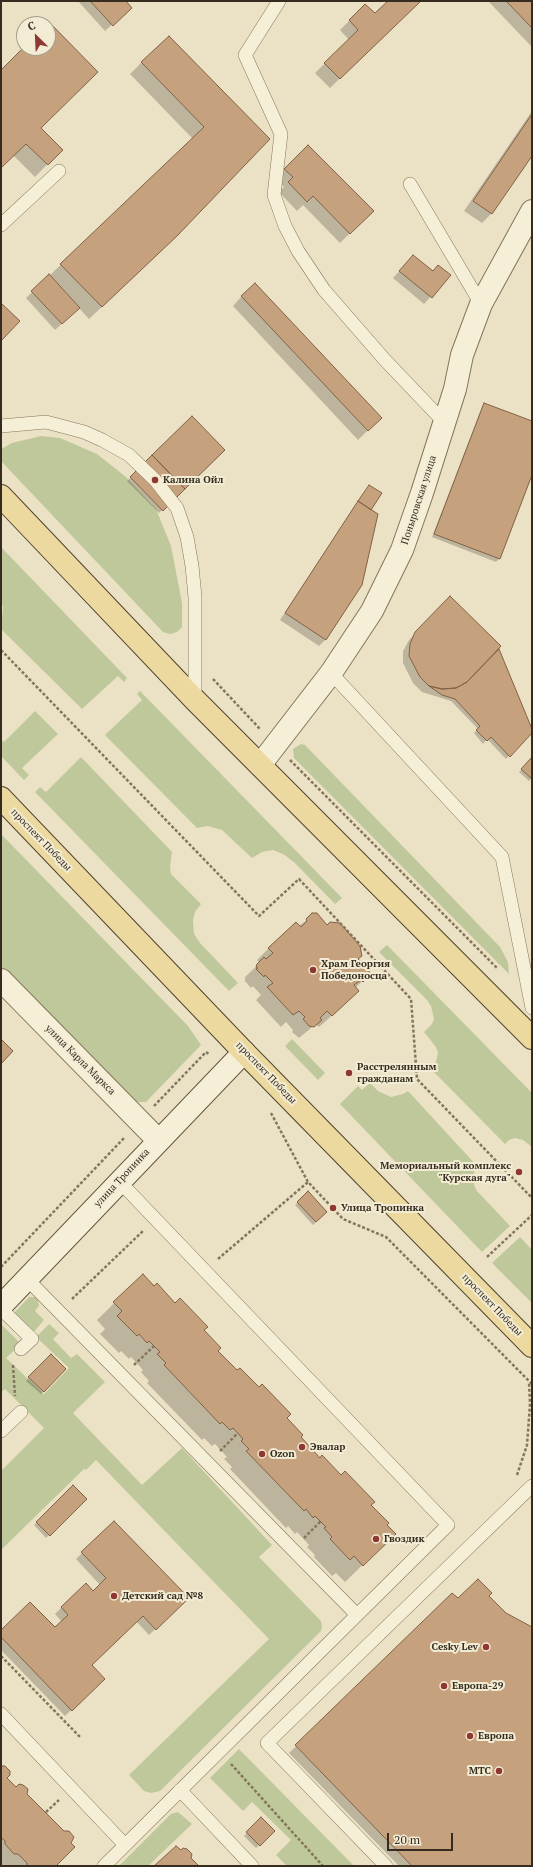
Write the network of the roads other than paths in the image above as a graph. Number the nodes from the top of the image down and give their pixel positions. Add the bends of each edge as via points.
1 (279, 1) edge
2 (59, 171) dead end
3 (410, 184) dead end
4 (532, 211) edge
5 (1, 225) edge
6 (481, 304) junction
7 (444, 422) junction
8 (1, 426) edge
9 (1, 496) edge
10 (331, 673) junction
11 (195, 700) junction
12 (260, 765) junction
13 (1, 798) edge
14 (1, 980) edge
15 (532, 1008) edge
16 (532, 1038) edge
17 (244, 1052) junction
18 (158, 1140) junction
19 (119, 1181) junction
20 (26, 1279) junction
21 (1, 1306) edge
22 (1, 1309) edge
23 (530, 1343) edge
24 (21, 1349) road end
25 (21, 1412) road end
26 (1, 1431) edge
27 (532, 1486) edge
28 (357, 1615) junction
29 (1, 1714) edge
30 (180, 1790) junction
31 (125, 1845) junction
32 (104, 1866) edge
33 (252, 1866) edge
34 (386, 1866) edge

1 - 7 lane via 245,55 281,134 274,195 285,226 298,252 324,290
2 - 5 lane
3 - 6 lane
4 - 6 street, Поныровская улица
6 - 7 street, Поныровская улица via 462,355 455,389
7 - 10 street, Поныровская улица via 402,550 372,611
8 - 11 lane via 46,422 84,432 102,440 129,455 155,480 177,508 188,537 195,597
9 - 11 main road
10 - 12 street, Поныровская улица
10 - 15 lane via 502,857
11 - 12 main road
12 - 16 main road
13 - 17 main road, проспект Победы
14 - 18 street, улица Карла Маркса
17 - 18 street, улица Тропинка
17 - 23 main road, проспект Победы
18 - 19 street, улица Тропинка
19 - 20 street, улица Тропинка
19 - 28 lane via 448,1525
20 - 21 street, улица Тропинка
20 - 28 lane
22 - 24 lane via 32,1339
25 - 26 lane
27 - 34 lane via 267,1743
28 - 30 lane
29 - 31 lane
30 - 31 lane
30 - 33 lane
31 - 32 lane

